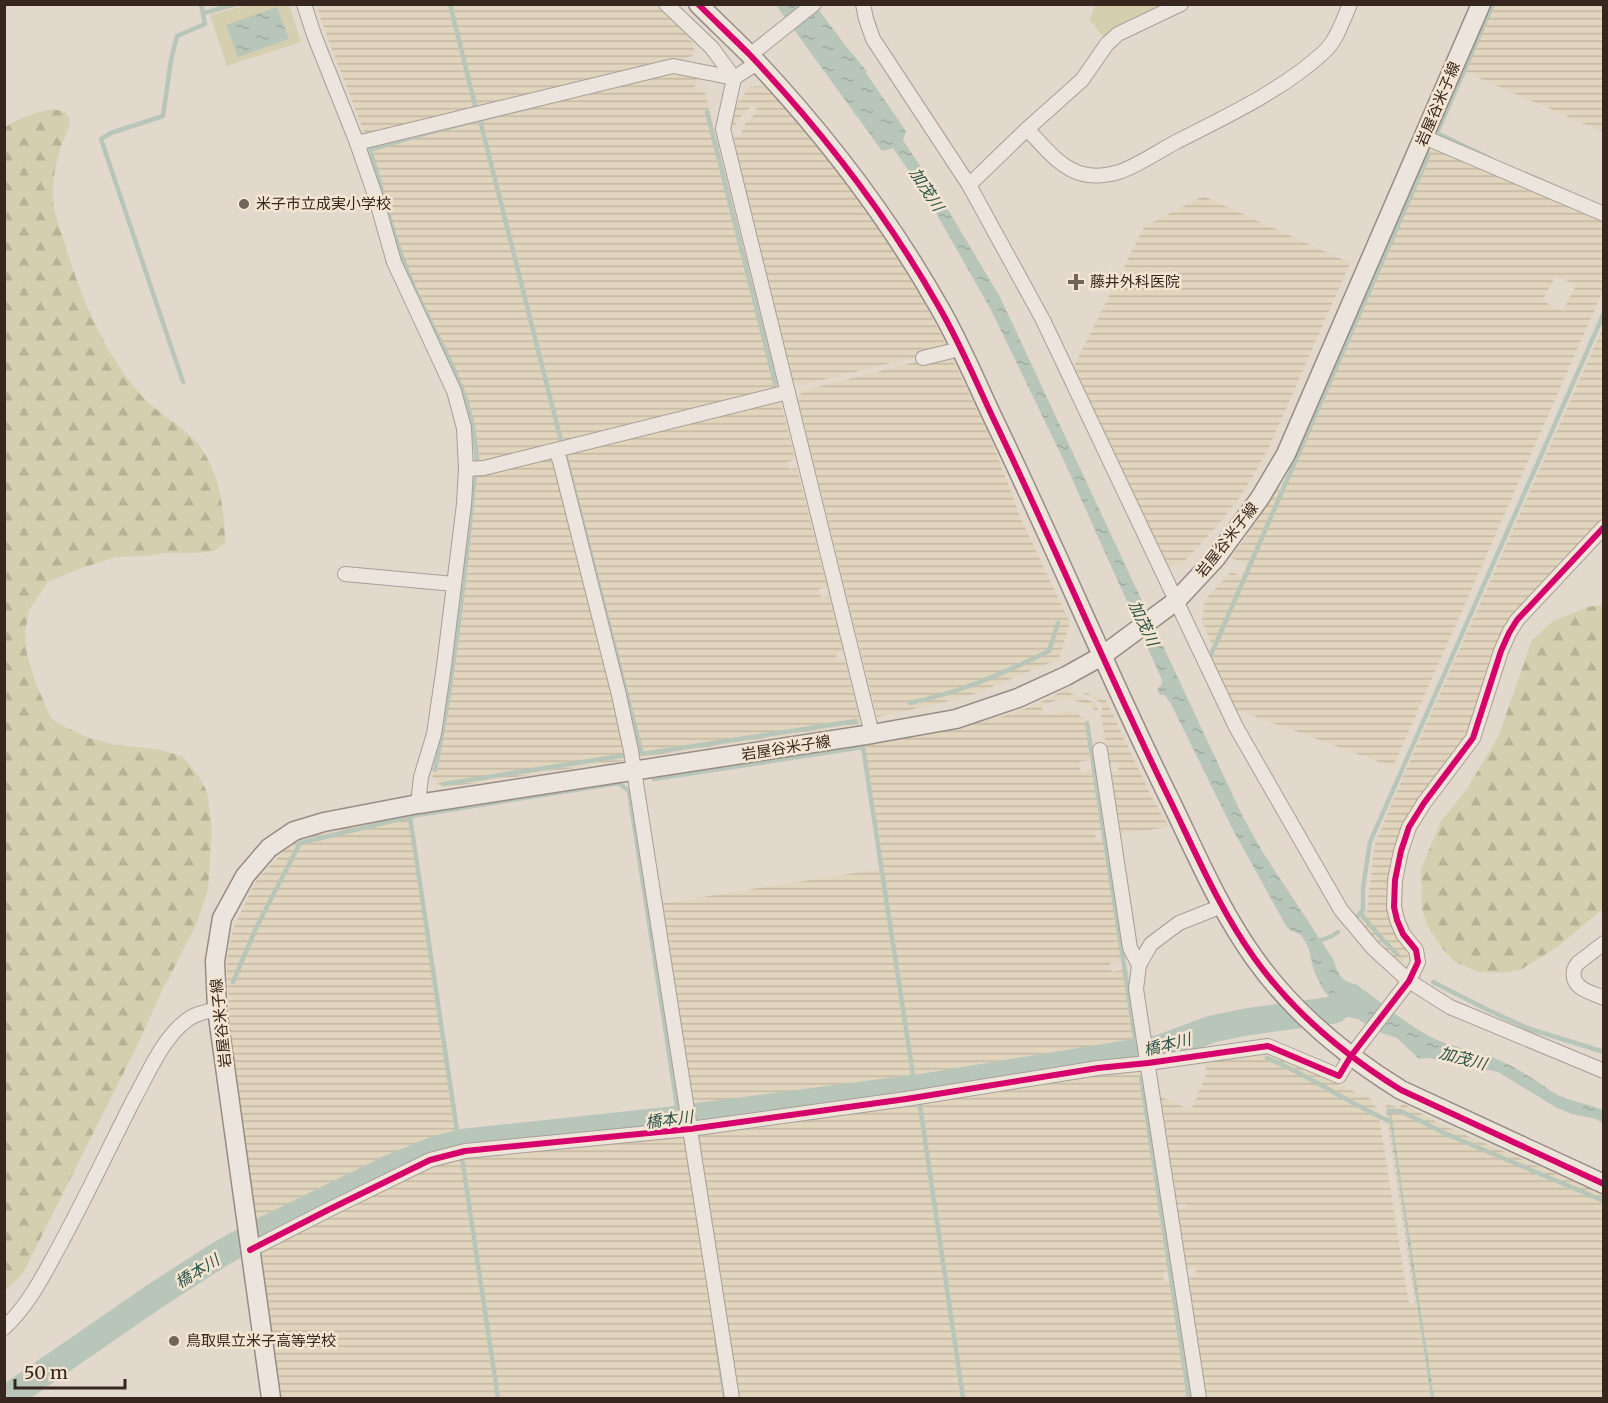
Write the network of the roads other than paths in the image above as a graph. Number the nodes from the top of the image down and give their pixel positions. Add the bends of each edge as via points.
1 (304, 4) edge
2 (666, 4) edge
3 (698, 4) edge
4 (814, 4) edge
5 (863, 4) edge
6 (1181, 4) edge
7 (1350, 4) edge
8 (1481, 4) edge
9 (756, 54) junction
10 (734, 78) junction
11 (1027, 129) junction
12 (1424, 137) junction
13 (357, 143) junction
14 (969, 185) junction
15 (1604, 214) edge
16 (960, 349) junction
17 (923, 358) dead end
18 (788, 392) junction
19 (556, 450) junction
20 (466, 469) junction
21 (1604, 526) edge
22 (345, 574) dead end
23 (454, 584) junction
24 (1172, 604) junction
25 (1102, 656) junction
26 (872, 734) junction
27 (1100, 750) dead end
28 (635, 771) junction
29 (418, 804) junction
30 (1222, 906) junction
31 (1604, 943) edge
32 (1139, 965) junction
33 (1409, 981) junction
34 (1604, 998) edge
35 (217, 1009) junction
36 (1147, 1054) junction
37 (1351, 1056) junction
38 (1604, 1071) edge
39 (689, 1121) junction
40 (1604, 1184) edge
41 (250, 1248) junction
42 (4, 1328) edge
43 (271, 1398) edge
44 (732, 1398) edge
45 (1199, 1398) edge

1 - 13 street
2 - 10 street via 712,48
3 - 9 main road
4 - 9 street
5 - 14 street via 873,39
6 - 11 street via 1118,34 1082,80
7 - 11 street via 1326,50 1296,75 1118,172 1076,172
8 - 12 main road, 岩屋谷米子線
9 - 10 street
9 - 16 main road via 869,196 912,260
10 - 13 street via 673,66
10 - 18 street via 723,129
11 - 14 street
12 - 15 street
12 - 24 main road, 岩屋谷米子線 via 1286,454 1216,558
13 - 20 street via 394,262 454,390 464,428
14 - 24 street via 1043,320
16 - 17 street
16 - 25 main road
18 - 19 street
18 - 26 street
19 - 20 street
19 - 28 street
20 - 23 street
21 - 33 street via 1517,620 1501,651 1473,738 1409,827 1397,867 1394,897 1397,920 1416,951 1418,962
22 - 23 street
23 - 29 street via 434,734 421,777
24 - 25 main road, 岩屋谷米子線
24 - 33 street via 1236,727 1341,910 1373,948
25 - 26 main road, 岩屋谷米子線 via 1018,698 956,719
25 - 30 main road
26 - 28 main road, 岩屋谷米子線
27 - 32 street via 1130,948
28 - 29 main road, 岩屋谷米子線
28 - 39 street
29 - 35 main road, 岩屋谷米子線 via 324,822 294,831 269,848 245,876 222,918 215,961
30 - 32 street via 1179,923 1151,944
30 - 37 main road via 1256,961 1286,996
31 - 34 street via 1578,963 1573,972 1580,988
32 - 36 street via 1136,989
33 - 37 street
33 - 38 street via 1450,1007
35 - 41 main road, 岩屋谷米子線
35 - 42 street via 189,1018 173,1033 136,1096 40,1283
36 - 37 street via 1268,1046 1339,1076
36 - 39 street via 1098,1068 906,1100
36 - 45 street
37 - 40 main road via 1401,1090
39 - 41 street via 465,1151 430,1160
39 - 44 street
41 - 43 main road, 岩屋谷米子線

